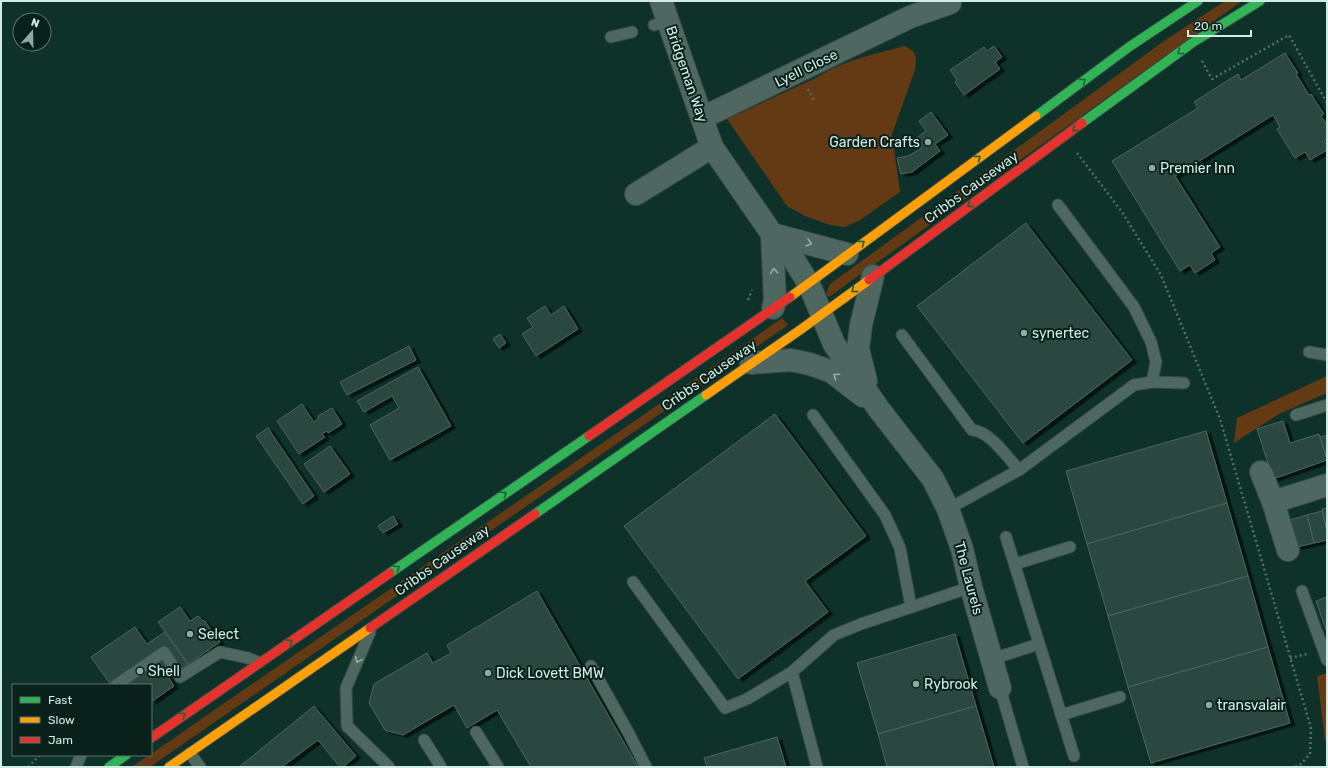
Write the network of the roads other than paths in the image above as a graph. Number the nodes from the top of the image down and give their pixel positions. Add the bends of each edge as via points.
1 (1198, 1) edge
2 (1260, 1) edge
3 (953, 2) edge
4 (907, 9) edge
5 (661, 16) edge
6 (632, 32) dead end
7 (611, 37) dead end
8 (702, 118) junction
9 (712, 147) junction
10 (636, 194) dead end
11 (1058, 205) dead end
12 (772, 234) junction
13 (847, 254) junction
14 (873, 276) junction
15 (809, 284) junction
16 (773, 308) junction
17 (822, 314) junction
18 (902, 335) dead end
19 (1310, 352) dead end
20 (1327, 355) edge
21 (751, 362) junction
22 (1152, 382) junction
23 (1184, 383) dead end
24 (1327, 405) edge
25 (878, 408) junction
26 (813, 415) dead end
27 (1296, 415) dead end
28 (1019, 470) junction
29 (1261, 472) dead end
30 (1327, 485) edge
31 (1273, 502) junction
32 (948, 509) junction
33 (1006, 537) dead end
34 (1070, 547) dead end
35 (1288, 550) dead end
36 (1015, 564) junction
37 (633, 582) dead end
38 (971, 587) junction
39 (1302, 591) dead end
40 (911, 607) junction
41 (374, 624) junction
42 (1039, 644) junction
43 (1324, 644) edge
44 (992, 658) junction
45 (1327, 660) edge
46 (258, 662) junction
47 (591, 666) dead end
48 (792, 672) junction
49 (117, 684) edge
50 (1000, 688) joint
51 (1120, 697) dead end
52 (1061, 715) junction
53 (476, 732) dead end
54 (152, 737) edge
55 (424, 740) dead end
56 (190, 753) junction
57 (81, 756) edge
58 (125, 756) edge
59 (1074, 756) dead end
60 (76, 767) edge
61 (109, 767) edge
62 (169, 767) edge
63 (200, 767) edge
64 (389, 767) edge
65 (441, 767) edge
66 (498, 767) edge
67 (646, 767) edge
68 (817, 767) edge
69 (1023, 767) edge

13 -> 1 main road, Cribbs Causeway via 1129,47
2 -> 14 main road, Cribbs Causeway via 1192,43
3 - 4 street, Lyell Close
4 - 8 street, Lyell Close
5 - 8 street, Bridgeman Way
6 - 7 lane
8 - 9 street, Bridgeman Way
9 - 10 street
9 - 12 street, Bridgeman Way
11 - 22 lane via 1134,307 1151,342 1156,362
12 -> 13 street
12 - 15 street, Bridgeman Way via 794,260
16 -> 12 street via 775,301
13 - 15 main road, Cribbs Causeway
14 -> 17 main road, Cribbs Causeway
14 - 25 street, The Laurels via 861,324 858,349 865,378
15 - 16 main road, Cribbs Causeway
15 - 17 street, The Laurels
46 -> 16 main road, Cribbs Causeway via 306,632
17 - 21 main road, Cribbs Causeway
17 - 25 street, The Laurels via 834,344
18 - 28 lane via 972,430 983,432
19 - 20 lane
25 -> 21 street, The Laurels via 832,372 810,364 791,360
21 - 41 main road, Cribbs Causeway
22 - 23 lane
22 - 28 lane via 1134,385
24 - 27 lane
25 - 32 street, The Laurels via 934,479
26 - 40 lane via 885,515 900,548
28 - 32 lane
29 - 31 street
30 - 31 street
31 - 35 street
32 - 38 street, The Laurels via 962,549
33 - 36 lane
34 - 36 lane
36 - 42 lane
37 - 48 lane via 725,708 747,699
38 - 40 lane
38 - 44 street, The Laurels
39 - 43 lane
40 - 48 lane via 834,635
41 - 56 main road, Cribbs Causeway
41 -> 64 lane via 346,688 347,726
42 - 44 lane
42 - 52 lane
43 - 45 lane
44 - 50 street, The Laurels
46 - 49 lane via 220,652 180,677 164,652
54 -> 46 main road, Cribbs Causeway
47 - 67 lane
48 - 68 lane
50 - 69 lane, The Laurels
51 - 52 lane
52 - 59 lane
53 - 66 lane
55 - 65 lane
56 - 62 main road, Cribbs Causeway
56 - 63 lane
57 - 60 lane
58 - 61 main road

